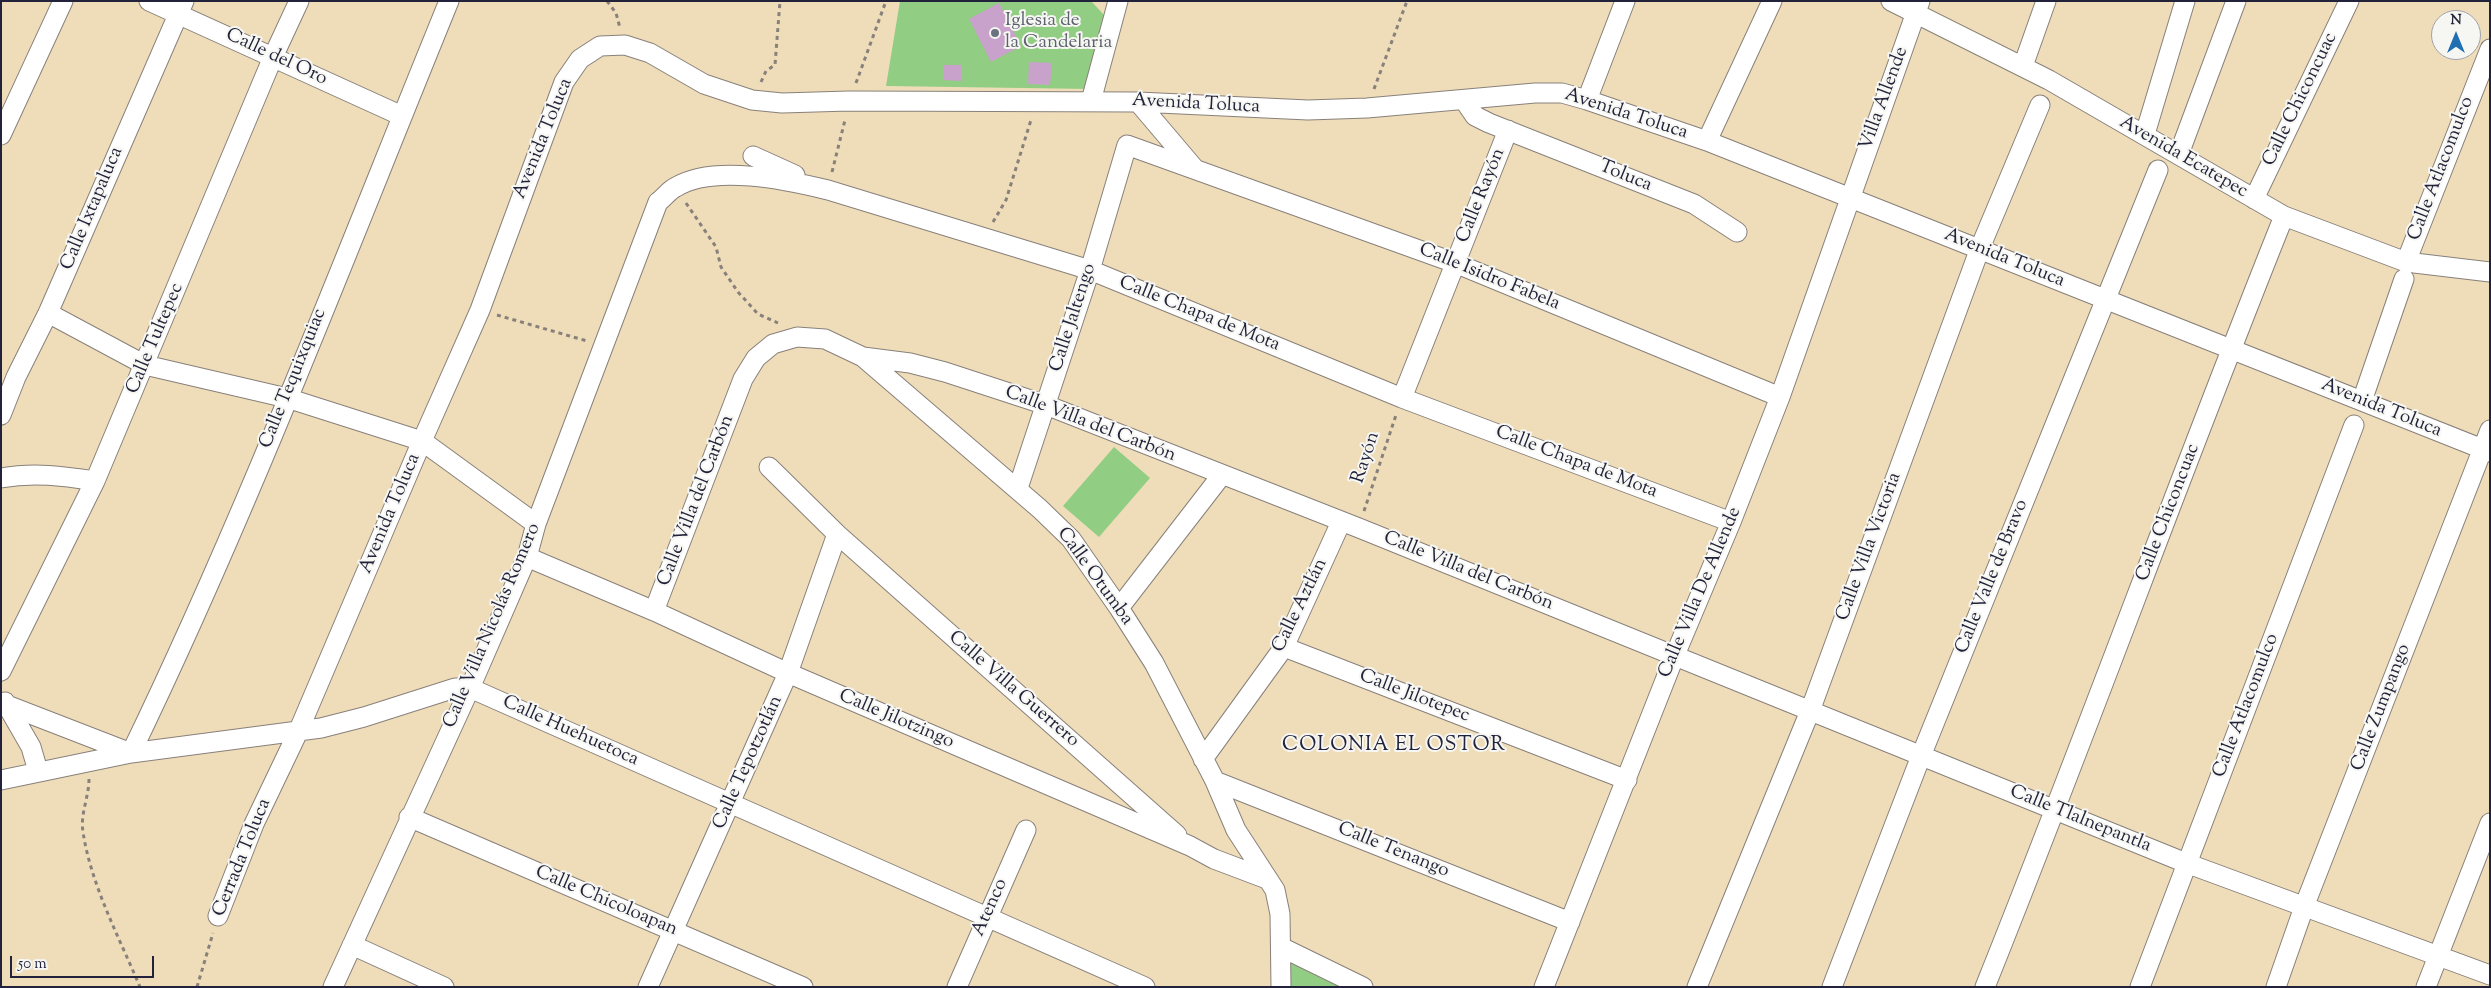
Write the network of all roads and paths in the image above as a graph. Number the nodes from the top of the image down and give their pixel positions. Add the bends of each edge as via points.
1 (63, 1) edge
2 (149, 1) edge
3 (299, 1) edge
4 (449, 1) edge
5 (607, 1) edge
6 (780, 1) edge
7 (1118, 1) edge
8 (1407, 1) edge
9 (1625, 1) edge
10 (1772, 1) edge
11 (1891, 1) edge
12 (2046, 1) edge
13 (2185, 1) edge
14 (2236, 1) edge
15 (2349, 1) edge
16 (181, 7) edge
17 (1919, 7) edge
18 (625, 45) junction
19 (2490, 49) edge
20 (273, 57) junction
21 (2023, 66) junction
22 (752, 100) junction
23 (1037, 100) junction
24 (1464, 100) junction
25 (1587, 100) junction
26 (1091, 102) junction
27 (1138, 102) junction
28 (2040, 105) dead end
29 (1366, 108) junction
30 (402, 116) junction
31 (1508, 130) junction
32 (2145, 134) junction
33 (1, 135) edge
34 (1707, 142) junction
35 (1127, 145) joint
36 (2179, 154) junction
37 (753, 156) dead end
38 (1195, 169) junction
39 (2158, 170) dead end
40 (675, 187) junction
41 (828, 190) junction
42 (1850, 197) junction
43 (2254, 199) junction
44 (658, 202) joint
45 (2284, 216) junction
46 (1737, 232) dead end
47 (984, 238) junction
48 (1980, 248) junction
49 (1455, 263) junction
50 (1090, 270) junction
51 (2405, 270) junction
52 (2490, 272) edge
53 (2104, 300) junction
54 (480, 310) junction
55 (48, 313) junction
56 (797, 336) junction
57 (604, 346) junction
58 (2230, 349) junction
59 (862, 357) junction
60 (145, 365) junction
61 (8, 378) edge
62 (1780, 396) junction
63 (288, 398) junction
64 (1402, 398) junction
65 (2362, 401) junction
66 (1046, 406) junction
67 (1, 415) edge
68 (2354, 425) dead end
69 (2490, 430) edge
70 (422, 441) junction
71 (2487, 450) edge
72 (770, 467) dead end
73 (1221, 476) junction
74 (1, 478) edge
75 (95, 481) junction
76 (1018, 488) junction
77 (1341, 522) junction
78 (1732, 522) junction
79 (536, 524) junction
80 (1359, 528) junction
81 (837, 534) junction
82 (526, 557) junction
83 (1119, 608) junction
84 (654, 611) junction
85 (1284, 647) junction
86 (1675, 655) junction
87 (1, 671) edge
88 (788, 673) junction
89 (470, 688) junction
90 (4, 701) edge
91 (1810, 711) junction
92 (298, 732) junction
93 (131, 753) junction
94 (1922, 756) junction
95 (1203, 759) junction
96 (88, 762) junction
97 (38, 771) junction
98 (1, 780) edge
99 (1627, 780) junction
100 (1215, 781) junction
101 (731, 804) junction
102 (2056, 810) junction
103 (409, 817) junction
104 (2490, 822) edge
105 (1026, 830) dead end
106 (1236, 830) junction
107 (1190, 846) junction
108 (1214, 859) junction
109 (2186, 863) junction
110 (1268, 879) junction
111 (2304, 907) junction
112 (218, 916) joint
113 (988, 916) junction
114 (1570, 922) junction
115 (674, 931) junction
116 (352, 945) junction
117 (1281, 947) junction
118 (2438, 956) junction
119 (2490, 975) edge
120 (140, 987) edge
121 (197, 987) edge
122 (333, 987) edge
123 (444, 987) edge
124 (648, 987) edge
125 (803, 987) edge
126 (957, 987) edge
127 (1145, 987) edge
128 (1281, 987) edge
129 (1363, 987) edge
130 (1544, 987) edge
131 (1697, 987) edge
132 (1832, 987) edge
133 (1985, 987) edge
134 (2140, 987) edge
135 (2276, 987) edge
136 (2426, 987) edge

1 - 33 street
2 - 16 street, Calle del Oro
3 - 20 street, Calle Tultepec
4 - 30 street, Calle Tequixquiac
5 - 18 path via 616,14
6 - 22 path via 775,65 766,71
7 - 26 street
8 - 29 path
9 - 25 street
10 - 34 street
11 - 17 street, Avenida Ecatepec
12 - 21 street
13 - 32 street
14 - 36 street
15 - 43 street, Calle Chiconcuac
16 - 20 street, Calle del Oro
16 - 55 street, Calle Ixtapaluca
17 - 21 street, Avenida Ecatepec
17 - 42 street, Villa Allende
18 - 22 street, Avenida Toluca via 650,54 704,84
18 - 54 street, Avenida Toluca via 600,46 580,59 564,82
19 - 51 street, Calle Atlacomulco
20 - 30 street, Calle del Oro
20 - 60 street, Calle Tultepec
21 - 32 street, Avenida Ecatepec
22 - 23 street, Avenida Toluca via 782,103
23 - 26 street, Avenida Toluca
23 - 47 path via 1006,200
24 - 25 street, Avenida Toluca via 1562,93
24 - 29 street, Avenida Toluca
24 - 31 street, Calle Rayón via 1475,116
25 - 34 street, Avenida Toluca
26 - 27 street, Avenida Toluca
27 - 29 street, Avenida Toluca via 1308,110
27 - 38 street, Calle Isidro Fabela
28 - 48 street, Calle Villa Victoria
30 - 63 street, Calle Tequixquiac
31 - 46 street, Toluca via 1694,204
31 - 49 street, Calle Rayón
32 - 36 street, Avenida Ecatepec
34 - 42 street, Avenida Toluca
35 - 38 street, Calle Isidro Fabela
35 - 50 street, Calle Jaltengo
36 - 43 street, Avenida Ecatepec
37 - 41 street
38 - 49 street, Calle Isidro Fabela
39 - 53 street, Calle Valle de Bravo
40 - 41 street, Calle Chapa de Mota via 696,179 749,176 786,180
40 - 44 street, Calle Chapa de Mota
40 - 56 path via 716,247 721,267 738,292 758,314
41 - 47 street, Calle Chapa de Mota
42 - 48 street, Avenida Toluca
42 - 62 street, Calle Villa De Allende
43 - 45 street, Avenida Ecatepec
44 - 57 street, Calle Villa Nicolás Romero
45 - 51 street, Avenida Ecatepec
45 - 58 street, Calle Chiconcuac
47 - 50 street, Calle Chapa de Mota
48 - 53 street, Avenida Toluca
48 - 91 street, Calle Villa Victoria
49 - 62 street, Calle Isidro Fabela
49 - 64 street, Calle Rayón
50 - 64 street, Calle Chapa de Mota
50 - 66 street, Calle Jaltengo
51 - 52 street, Avenida Ecatepec
51 - 65 street, Calle Atlacomulco
53 - 58 street, Avenida Toluca
53 - 94 street, Calle Valle de Bravo
54 - 57 path
54 - 70 street, Avenida Toluca
55 - 60 street
55 - 61 street, Calle Ixtapaluca
56 - 59 street, Calle Villa del Carbón via 826,339
56 - 84 street, Calle Villa del Carbón via 773,344 756,358 743,379
57 - 79 street, Calle Villa Nicolás Romero
58 - 65 street, Avenida Toluca
58 - 102 street, Calle Chiconcuac
59 - 66 street, Calle Villa del Carbón via 910,363 945,372
59 - 76 street, Calle Otumba
60 - 63 street
60 - 75 street, Calle Tultepec
61 - 67 street, Calle Ixtapaluca
62 - 78 street, Calle Villa De Allende
63 - 70 street
63 - 93 street, Calle Tequixquiac
64 - 78 street, Calle Chapa de Mota
64 - 80 path, Rayón
65 - 71 street, Avenida Toluca
66 - 73 street, Calle Villa del Carbón
66 - 76 street, Calle Jaltengo
68 - 109 street, Calle Atlacomulco
69 - 71 street, Calle Zumpango
70 - 79 street
70 - 92 street, Avenida Toluca
71 - 111 street, Calle Zumpango
72 - 81 street, Calle Villa Guerrero
73 - 77 street, Calle Villa del Carbón
73 - 83 street
74 - 75 street via 28,474
75 - 87 street, Calle Tultepec
76 - 83 street, Calle Otumba via 1071,538
77 - 80 street, Calle Villa del Carbón
77 - 85 street, Calle Aztlán
78 - 86 street, Calle Villa De Allende
79 - 82 street, Calle Villa Nicolás Romero
80 - 86 street, Calle Villa del Carbón
81 - 88 street, Calle Tepotzotlán
81 - 107 street, Calle Villa Guerrero
82 - 84 street, Calle Jilotzingo
82 - 89 street, Calle Villa Nicolás Romero
83 - 95 street, Calle Otumba via 1154,663
84 - 88 street, Calle Jilotzingo
85 - 95 street, Calle Aztlán
85 - 99 street, Calle Jilotepec
86 - 91 street, Calle Tlalnepantla
86 - 99 street, Calle Villa De Allende
88 - 101 street, Calle Tepotzotlán
88 - 107 street, Calle Jilotzingo
89 - 92 street via 455,688 364,717
89 - 101 street, Calle Huehuetoca
89 - 103 street, Calle Villa Nicolás Romero
90 - 93 street
90 - 97 street via 31,747
91 - 94 street, Calle Tlalnepantla
91 - 131 street, Calle Villa Victoria
92 - 93 street
92 - 112 street, Cerrada Toluca via 254,824
93 - 96 street
94 - 102 street, Calle Tlalnepantla
94 - 132 street, Calle Valle de Bravo
95 - 100 street, Calle Otumba
96 - 97 street
96 - 120 path via 89,791 83,808 82,830 93,874
97 - 98 street
99 - 114 street, Calle Villa De Allende
100 - 106 street, Calle Otumba
100 - 114 street, Calle Tenango
101 - 113 street, Calle Huehuetoca
101 - 115 street, Calle Tepotzotlán
102 - 109 street, Calle Tlalnepantla
102 - 133 street, Calle Chiconcuac
103 - 115 street, Calle Chicoloapan
103 - 116 street, Calle Villa Nicolás Romero
104 - 118 street
105 - 113 street, Atenco
106 - 108 street via 1235,847 1228,856
106 - 110 street, Calle Otumba
107 - 108 street, Calle Jilotzingo
108 - 110 street, Calle Jilotzingo
109 - 111 street, Calle Tlalnepantla
109 - 134 street, Calle Atlacomulco
110 - 117 street, Calle Otumba via 1275,890
111 - 118 street, Calle Tlalnepantla
111 - 135 street, Calle Zumpango
112 - 121 path, Cerrada Toluca
113 - 126 street, Atenco
113 - 127 street, Calle Huehuetoca
114 - 130 street, Calle Villa De Allende
115 - 124 street, Calle Tepotzotlán
115 - 125 street, Calle Chicoloapan
116 - 122 street, Calle Villa Nicolás Romero
116 - 123 street
117 - 128 street, Calle Otumba
117 - 129 street
118 - 119 street, Calle Tlalnepantla
118 - 136 street

